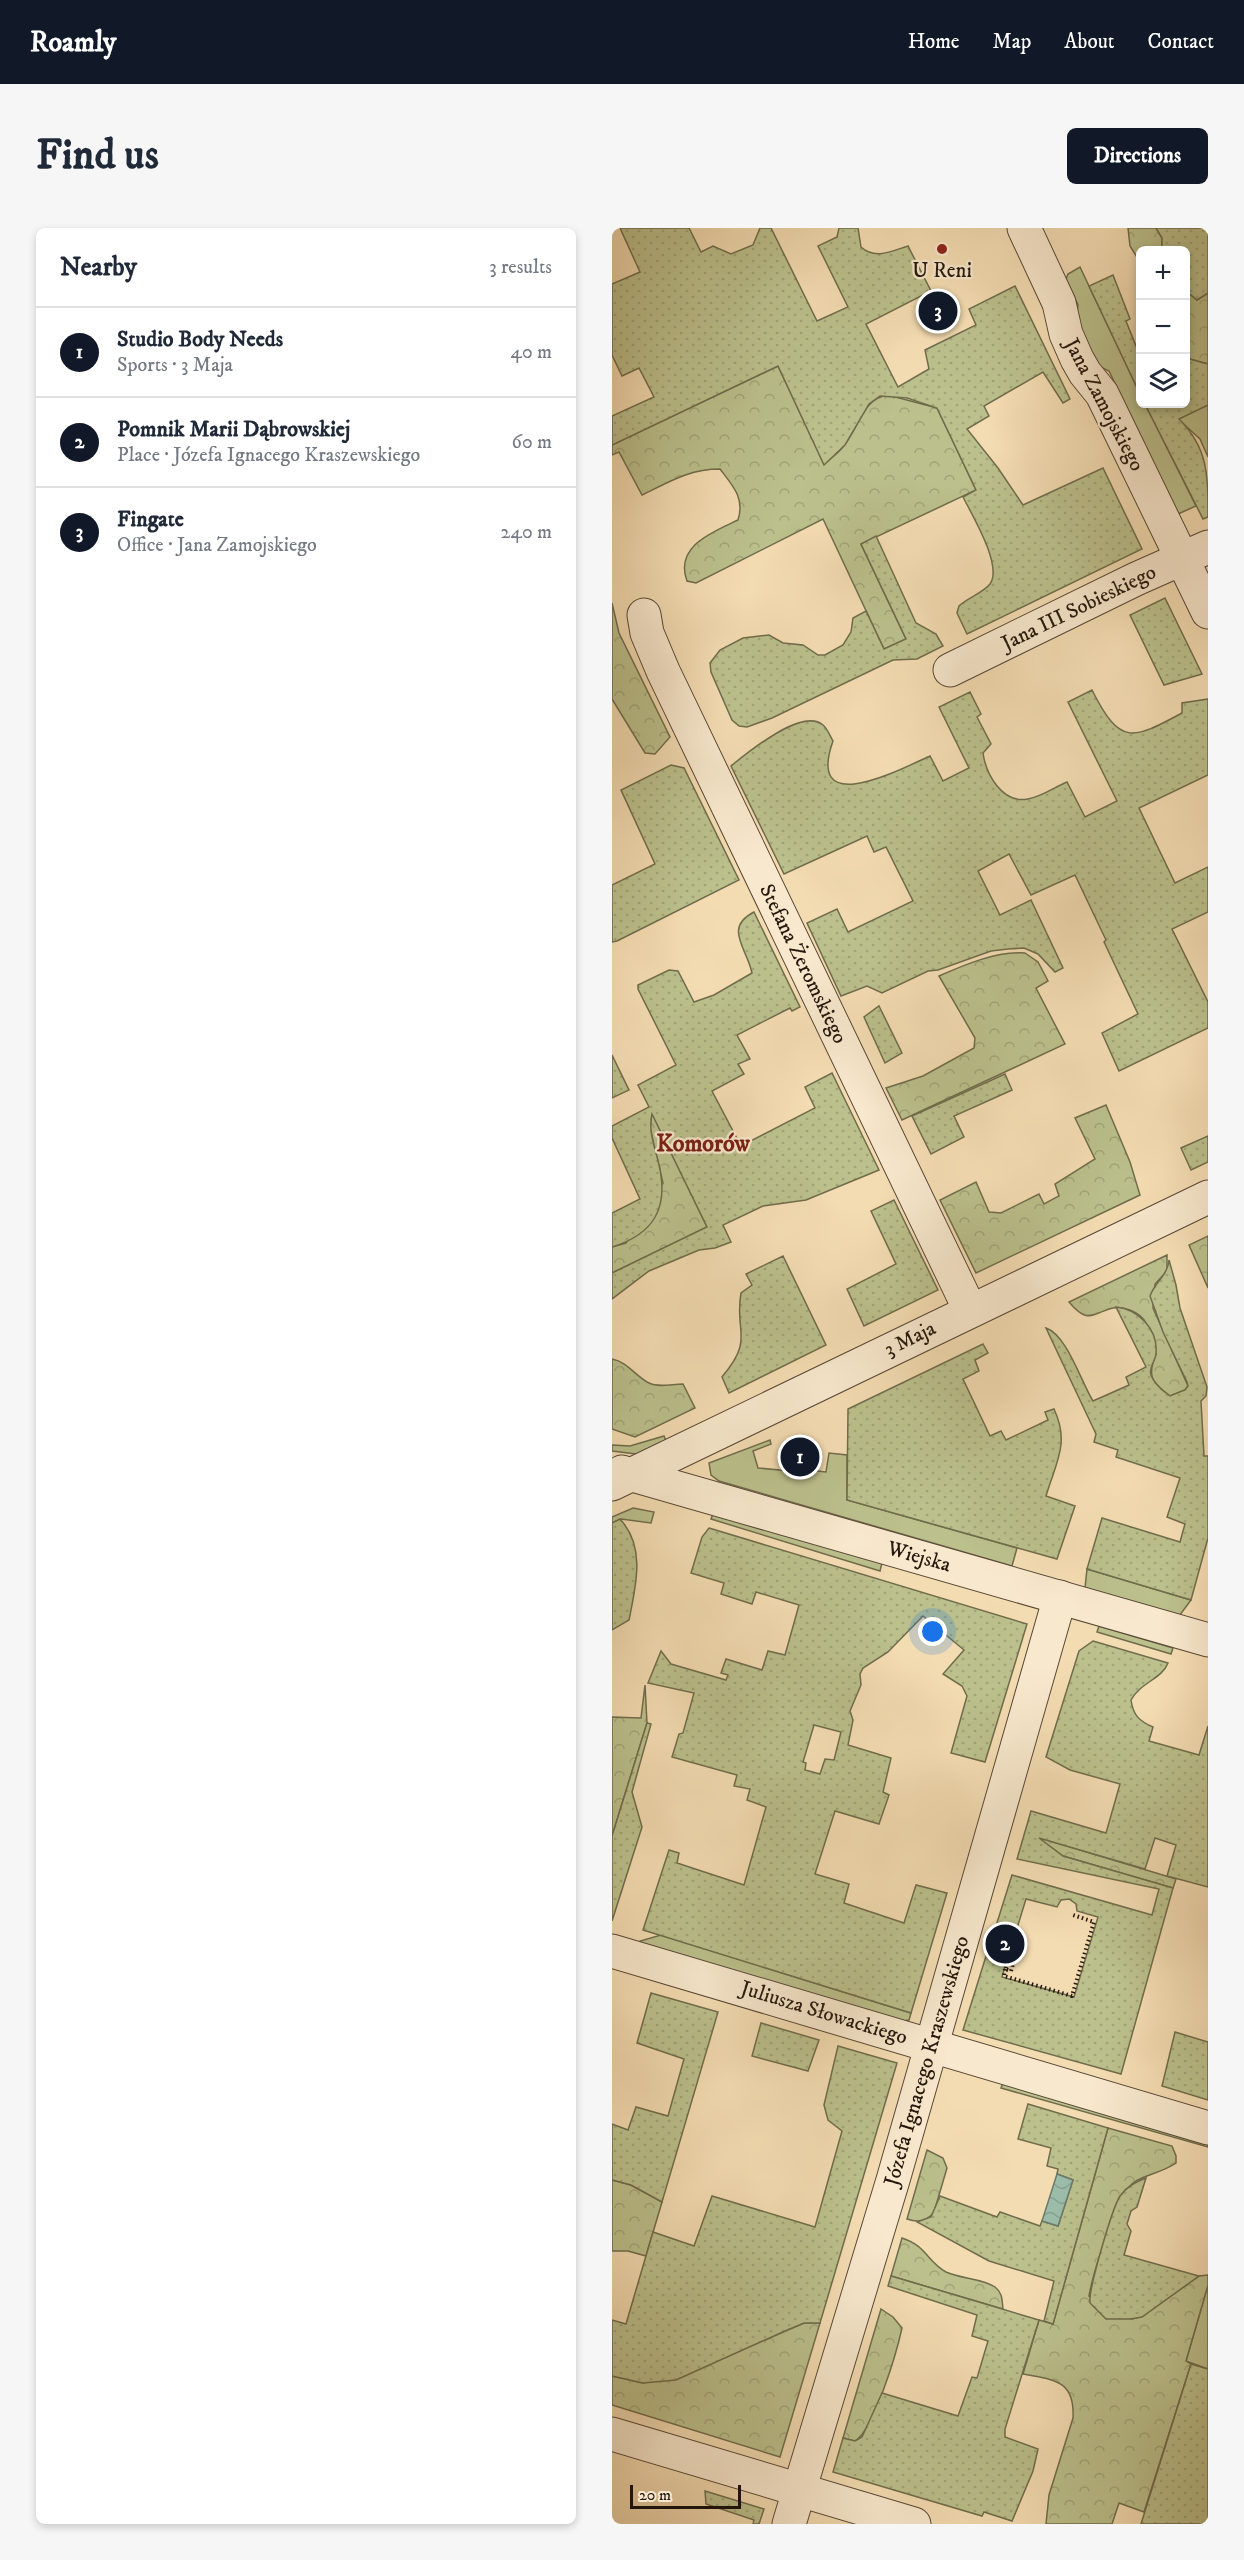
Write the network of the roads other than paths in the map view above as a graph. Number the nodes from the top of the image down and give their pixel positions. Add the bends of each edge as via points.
1 (1024, 228) edge
2 (1195, 553) edge
3 (1208, 612) edge
4 (644, 615) dead end
5 (950, 670) dead end
6 (1208, 1197) edge
7 (970, 1310) junction
8 (618, 1476) edge
9 (1060, 1597) junction
10 (1208, 1640) edge
11 (612, 1951) edge
12 (931, 2045) junction
13 (1208, 2128) edge
14 (612, 2434) edge
15 (799, 2491) junction
16 (789, 2524) edge
17 (914, 2524) edge

1 - 2 street, Jana Zamojskiego via 1059,303 1065,334 1084,373 1102,394
2 - 3 street, Jana Zamojskiego
2 - 5 street, Jana III Sobieskiego
4 - 7 street, Stefana Żeromskiego via 663,671
6 - 7 street, 3 Maja
7 - 8 street, 3 Maja
8 - 9 street, Wiejska
9 - 10 street, Wiejska
9 - 12 street, Józefa Ignacego Kraszewskiego
11 - 12 street, Juliusza Słowackiego
12 - 13 street, Juliusza Słowackiego
12 - 15 street, Józefa Ignacego Kraszewskiego
14 - 15 street
15 - 16 street, Józefa Ignacego Kraszewskiego
15 - 17 street

